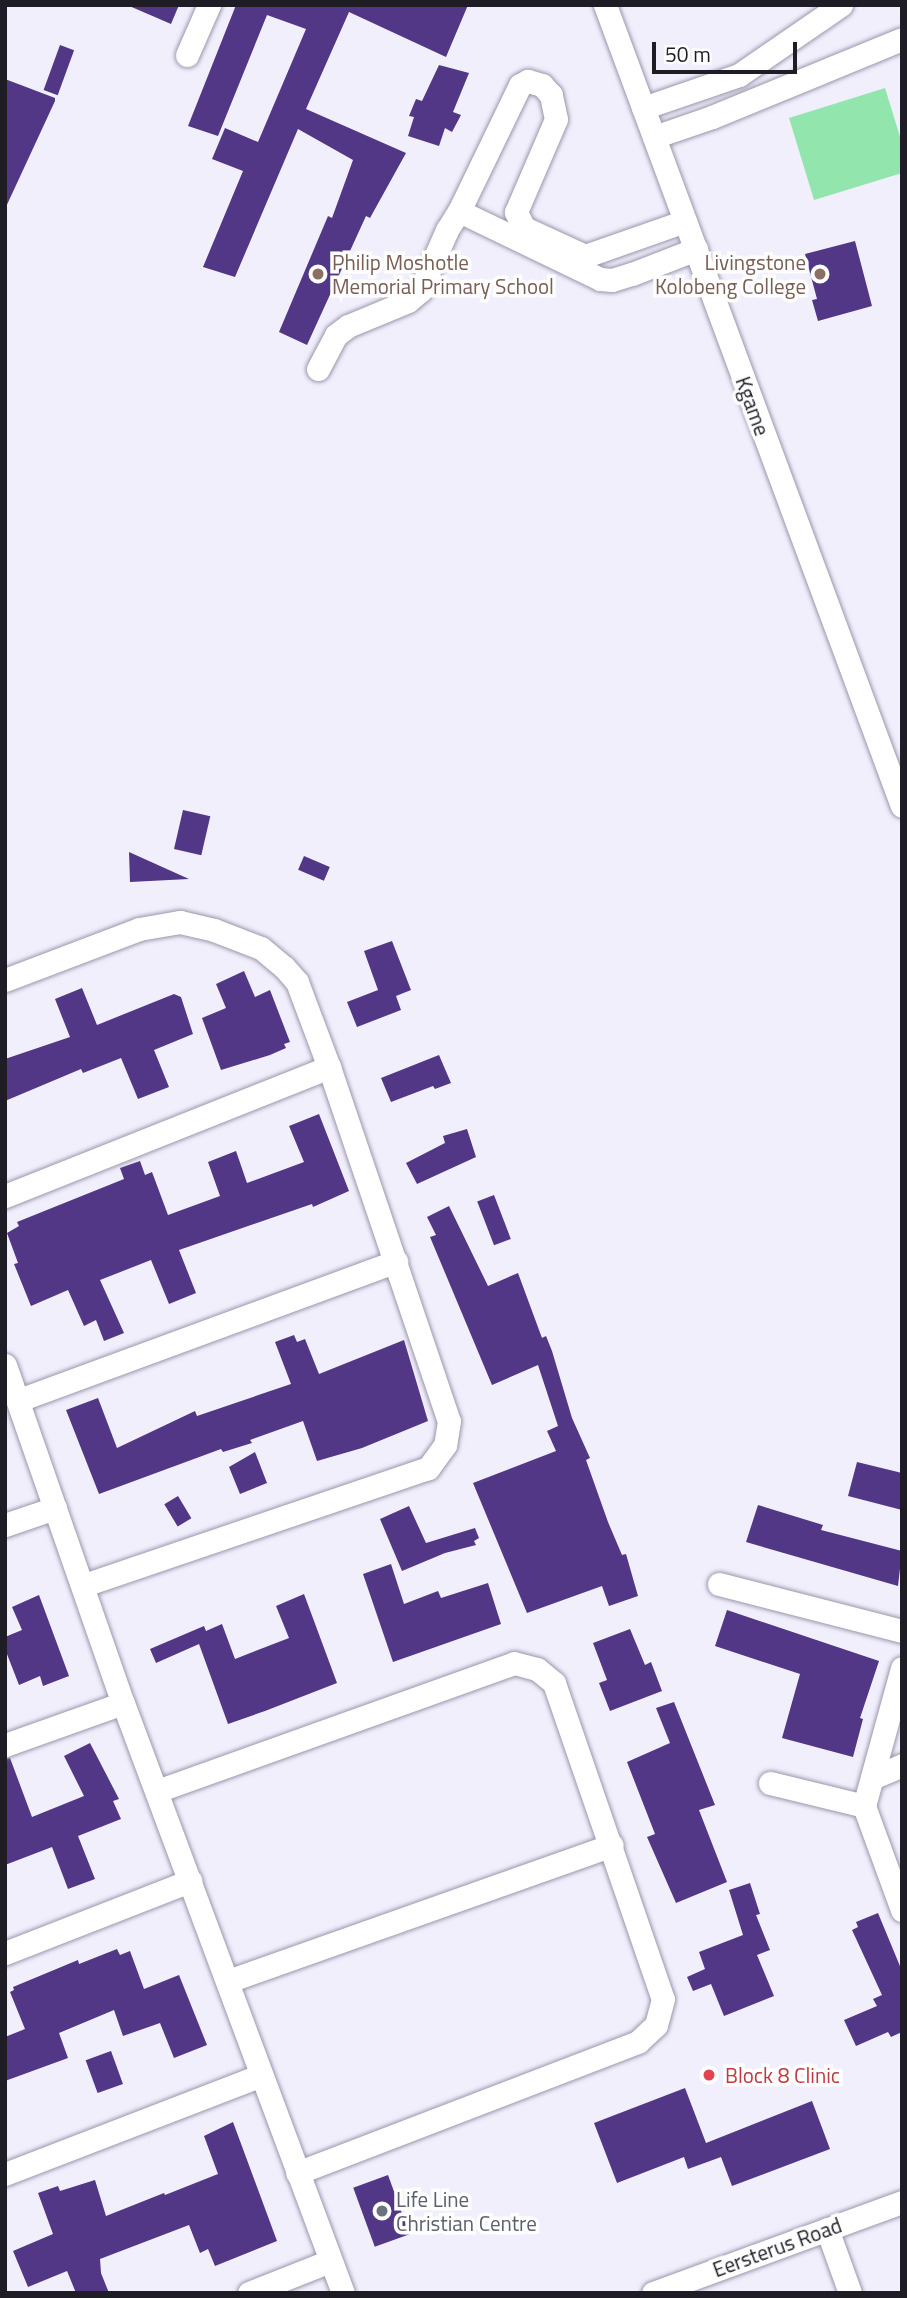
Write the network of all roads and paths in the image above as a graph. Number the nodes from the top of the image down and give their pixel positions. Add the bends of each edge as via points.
1 (209, 5) edge
2 (605, 5) edge
3 (841, 5) edge
4 (902, 38) edge
5 (187, 55) dead end
6 (643, 108) junction
7 (654, 137) junction
8 (459, 211) junction
9 (685, 221) junction
10 (696, 249) junction
11 (318, 369) dead end
12 (902, 806) edge
13 (5, 980) edge
14 (329, 1067) junction
15 (5, 1196) edge
16 (396, 1261) junction
17 (5, 1365) edge
18 (19, 1400) junction
19 (55, 1508) junction
20 (5, 1525) edge
21 (719, 1584) dead end
22 (84, 1585) junction
23 (902, 1631) edge
24 (901, 1673) edge
25 (123, 1703) junction
26 (5, 1745) edge
27 (902, 1765) edge
28 (872, 1778) junction
29 (770, 1783) dead end
30 (156, 1791) junction
31 (864, 1806) junction
32 (612, 1845) junction
33 (190, 1881) junction
34 (902, 1910) edge
35 (5, 1953) edge
36 (228, 1981) junction
37 (261, 2075) junction
38 (297, 2173) junction
39 (5, 2174) edge
40 (902, 2202) edge
41 (827, 2230) junction
42 (330, 2261) junction
43 (249, 2293) edge
44 (343, 2293) edge
45 (653, 2293) edge
46 (850, 2293) edge

1 - 5 street
2 - 6 street, Kgame
3 - 6 street via 739,75
4 - 7 street
6 - 7 street, Kgame
7 - 9 street, Kgame
8 - 9 street via 520,85 528,81 542,85 551,95 556,119 516,212 524,228 585,256
8 - 10 street via 600,279 612,280
8 - 11 street via 420,291 336,335
9 - 10 street, Kgame
10 - 12 street, Kgame
13 - 14 street via 139,929 180,922 214,929 261,948 291,974
14 - 15 street
14 - 16 street
16 - 18 street
16 - 22 street via 449,1421 445,1445 428,1468
17 - 18 street
18 - 19 street
19 - 20 street
19 - 22 street
21 - 23 street
22 - 25 street
24 - 28 street
25 - 26 street
25 - 30 street
27 - 28 street
28 - 31 street
29 - 31 street
30 - 32 street via 514,1663 537,1669 554,1683
30 - 33 street
31 - 34 street
32 - 36 street
32 - 38 street via 663,1999 656,2025 638,2042
33 - 35 street
33 - 36 street
36 - 37 street
37 - 38 street
37 - 39 street
38 - 42 street
40 - 41 street, Eersterus Road
41 - 45 street, Eersterus Road
41 - 46 street
42 - 43 street
42 - 44 street

